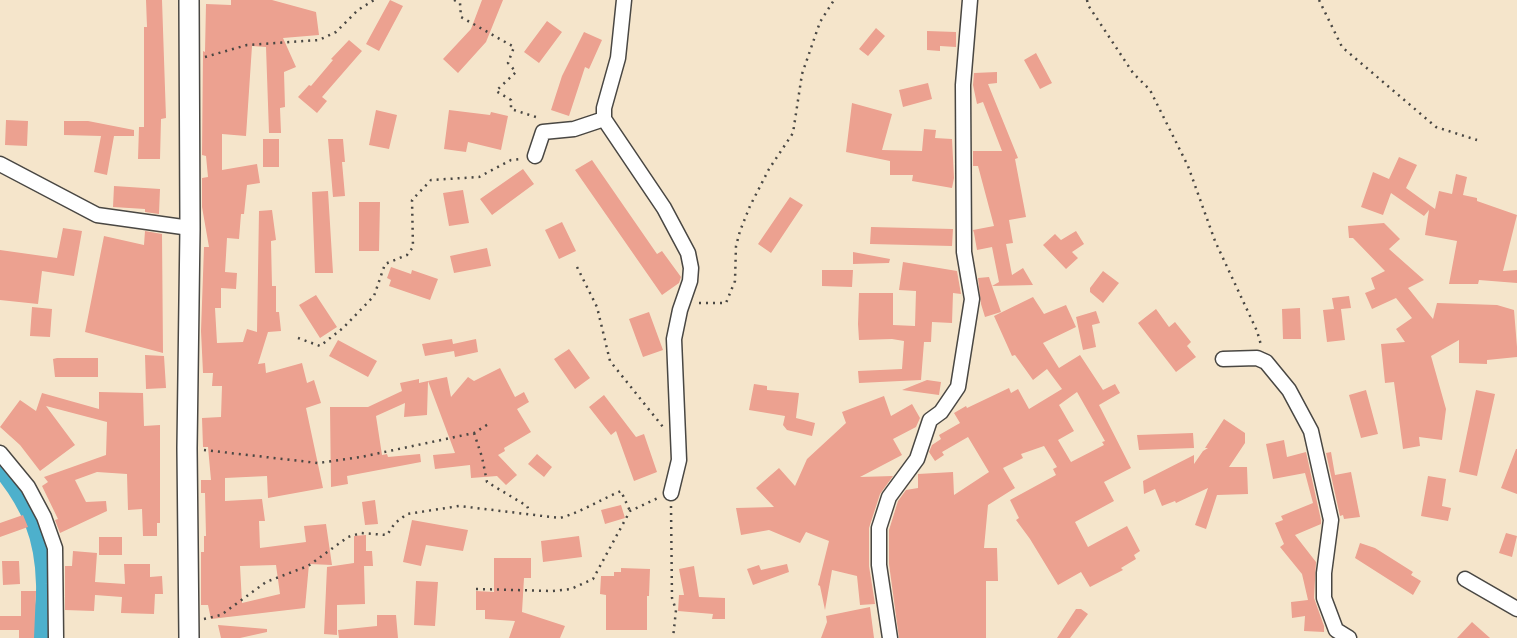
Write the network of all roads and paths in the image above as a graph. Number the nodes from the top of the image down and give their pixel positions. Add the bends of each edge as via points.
1 (189, 0) edge
2 (374, 0) edge
3 (454, 0) edge
4 (624, 0) edge
5 (834, 0) edge
6 (970, 0) edge
7 (1087, 0) edge
8 (1319, 0) edge
9 (188, 61) junction
10 (604, 119) junction
11 (545, 120) dead end
12 (1477, 141) dead end
13 (535, 156) joint
14 (0, 164) edge
15 (190, 228) junction
16 (577, 267) dead end
17 (683, 303) junction
18 (298, 338) dead end
19 (1223, 359) dead end
20 (1266, 362) junction
21 (490, 423) dead end
22 (474, 433) junction
23 (678, 445) junction
24 (187, 448) junction
25 (0, 453) edge
26 (671, 493) junction
27 (630, 511) junction
28 (530, 513) junction
29 (1465, 579) dead end
30 (476, 589) dead end
31 (1517, 609) edge
32 (188, 630) edge
33 (56, 638) edge
34 (673, 638) edge
35 (890, 638) edge
36 (1349, 638) edge

1 - 9 main road
2 - 9 path via 336,32 319,40 247,45
3 - 11 path via 460,3 461,17 514,47 508,63 516,72 496,91 511,100 511,109
4 - 10 street via 618,58
5 - 17 path via 820,22 802,75 793,133 769,169 740,230 735,281 726,303
6 - 35 street via 963,113 964,252 972,299 958,387 930,420 917,459 889,497 879,528 879,565
7 - 20 path via 1133,73 1150,90 1188,166
8 - 12 path via 1342,47 1436,127
9 - 15 main road
10 - 13 street via 574,129 543,132
10 - 17 street via 664,208 688,253 690,281
13 - 18 path via 511,160 479,177 431,180 412,200 413,247 407,255 385,264 374,296 320,346
14 - 15 street via 97,215
15 - 24 main road
16 - 23 path via 597,307 610,361
17 - 23 street via 674,339
19 - 20 street
20 - 36 street via 1289,390 1311,430 1331,520 1324,598 1336,630
21 - 22 path
22 - 24 path via 318,463
22 - 28 path via 487,482 527,506
23 - 26 street
24 - 32 main road
25 - 33 street via 28,487 54,548
26 - 27 path
26 - 34 path
27 - 28 path via 621,491 560,518
27 - 30 path via 593,579 552,591
28 - 32 path via 458,506 407,514 387,535 348,537 308,566 266,582 221,615
29 - 31 street

